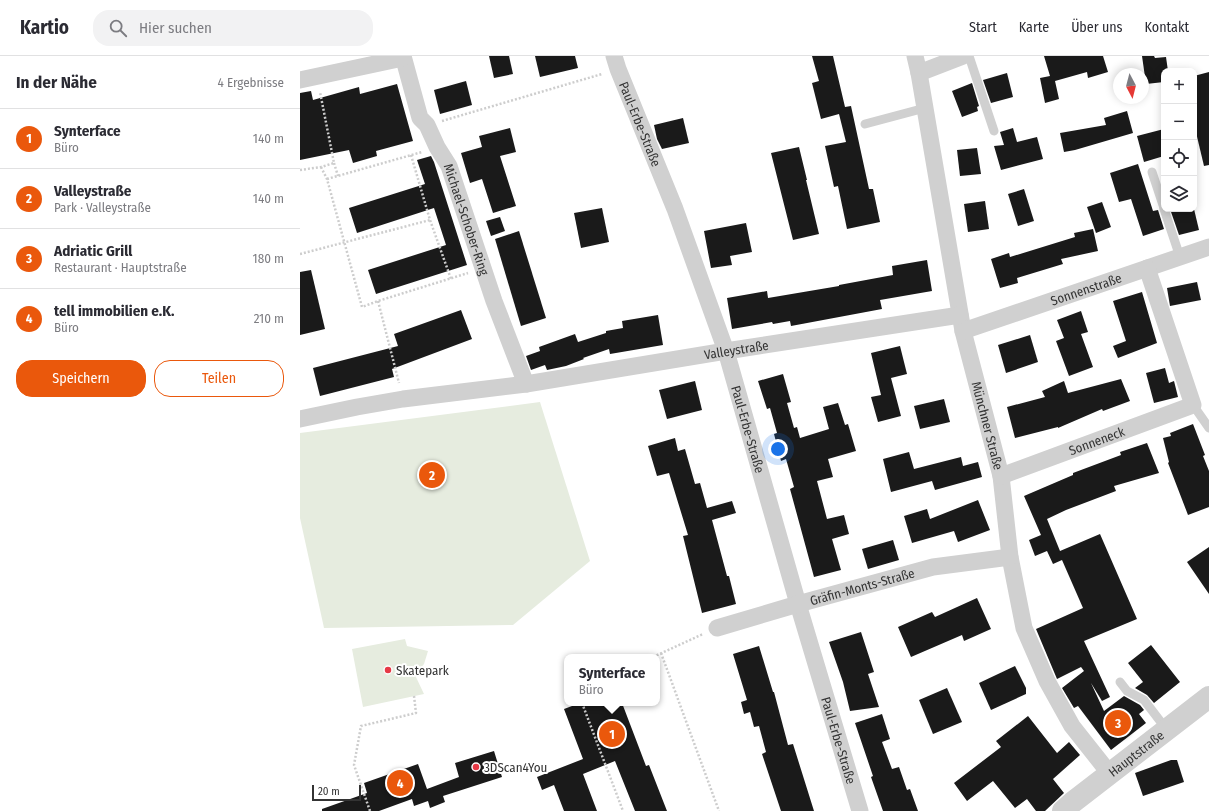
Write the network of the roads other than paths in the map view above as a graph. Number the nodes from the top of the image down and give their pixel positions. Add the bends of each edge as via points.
1 (915, 56) edge
2 (963, 56) edge
3 (969, 56) edge
4 (403, 57) edge
5 (616, 63) edge
6 (919, 73) junction
7 (300, 80) edge
8 (925, 108) junction
9 (865, 124) dead end
10 (994, 131) dead end
11 (1152, 172) dead end
12 (1161, 200) edge
13 (1165, 212) edge
14 (1209, 247) edge
15 (1180, 257) junction
16 (1147, 268) junction
17 (961, 323) junction
18 (726, 351) junction
19 (526, 384) junction
20 (1193, 405) junction
21 (300, 418) edge
22 (1209, 428) edge
23 (1001, 476) junction
24 (1010, 556) junction
25 (798, 604) junction
26 (717, 628) road end
27 (1120, 682) dead end
28 (1209, 697) edge
29 (1167, 730) junction
30 (1110, 774) junction
31 (1072, 808) edge
32 (860, 811) edge

1 - 6 street, Münchner Straße
2 - 6 street
3 - 10 lane
4 - 7 street, Michael-Schober-Ring
4 - 19 street, Michael-Schober-Ring via 420,118 427,125 449,166 494,301
5 - 18 street, Paul-Erbe-Straße via 675,209
6 - 8 street, Münchner Straße
8 - 9 lane
8 - 17 street, Münchner Straße
11 - 12 lane
13 - 15 lane
14 - 15 street, Sonnenstraße
15 - 16 street, Sonnenstraße
16 - 17 street, Sonnenstraße
16 - 20 street
17 - 18 street, Valleystraße
17 - 23 street, Münchner Straße
18 - 19 street, Valleystraße
18 - 25 street, Paul-Erbe-Straße
19 - 21 street, Valleystraße via 403,400
20 - 22 lane
20 - 23 street, Sonneneck
23 - 24 street, Münchner Straße
24 - 25 street, Gräfin-Monts-Straße via 933,567
24 - 30 street, Münchner Straße via 1024,628 1047,681 1072,726
25 - 26 street, Gräfin-Monts-Straße
25 - 32 street, Paul-Erbe-Straße
27 - 29 lane via 1126,692 1144,700
28 - 29 street, Hauptstraße
29 - 30 street, Hauptstraße
30 - 31 street, Hauptstraße

